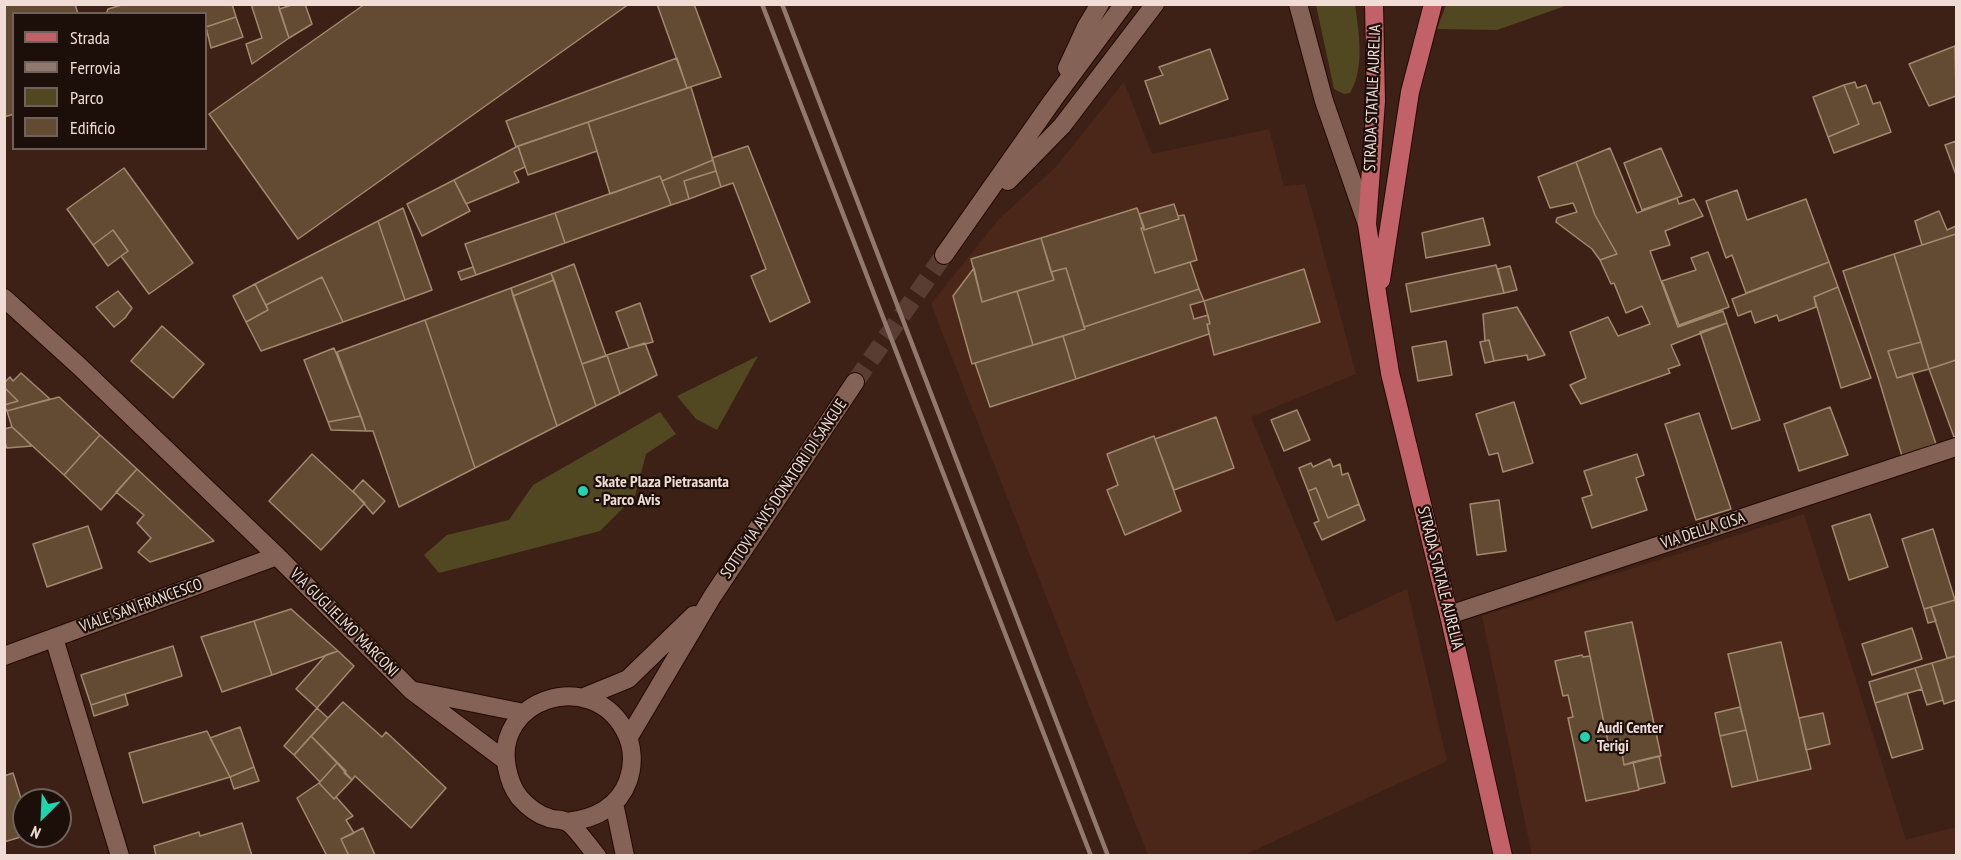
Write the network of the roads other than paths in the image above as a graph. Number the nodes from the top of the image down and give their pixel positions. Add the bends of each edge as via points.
1 (1100, 4) edge
2 (1124, 4) edge
3 (1155, 4) edge
4 (1298, 4) edge
5 (1374, 4) edge
6 (1433, 4) edge
7 (1053, 100) junction
8 (971, 218) junction
9 (1367, 224) junction
10 (944, 255) tunnel mouth
11 (4, 298) edge
12 (1378, 299) junction
13 (855, 382) tunnel mouth
14 (1956, 447) edge
15 (277, 556) junction
16 (712, 597) junction
17 (1449, 615) junction
18 (54, 638) junction
19 (4, 656) edge
20 (411, 690) junction
21 (584, 697) junction
22 (524, 713) junction
23 (629, 737) junction
24 (506, 761) junction
25 (614, 803) junction
26 (567, 822) junction
27 (120, 855) edge
28 (597, 855) edge
29 (625, 855) edge
30 (1503, 855) edge

1 - 7 street
2 - 7 street
3 - 8 street via 1062,126
4 - 9 street via 1324,101
5 - 9 main road, STRADA STATALE AURELIA via 1376,100
6 - 12 main road, STRADA STATALE AURELIA via 1410,92
7 - 8 street
8 - 10 street
9 - 12 main road, STRADA STATALE AURELIA
11 - 15 street, VIA GUGLIELMO MARCONI
12 - 17 main road, STRADA STATALE AURELIA via 1390,373
13 - 16 street, SOTTOVIA AVIS DONATORI DI SANGUE
14 - 17 street, VIA DELLA CISA
15 - 18 street, VIALE SAN FRANCESCO
15 - 20 street, VIA GUGLIELMO MARCONI
16 - 21 street, SOTTOVIA AVIS DONATORI DI SANGUE via 628,679
16 - 23 street, SOTTOVIA AVIS DONATORI DI SANGUE
17 - 30 main road, STRADA STATALE AURELIA
18 - 19 street, VIALE SAN FRANCESCO
18 - 27 street
20 - 22 street, VIA GUGLIELMO MARCONI
20 - 24 street, VIA GUGLIELMO MARCONI
21 - 22 street via 563,695 542,701
21 - 23 street via 603,705 619,719
22 - 24 street via 510,735
23 - 25 street via 631,773
24 - 26 street via 518,796 532,810
25 - 26 street via 584,820
25 - 29 street
26 - 28 street

